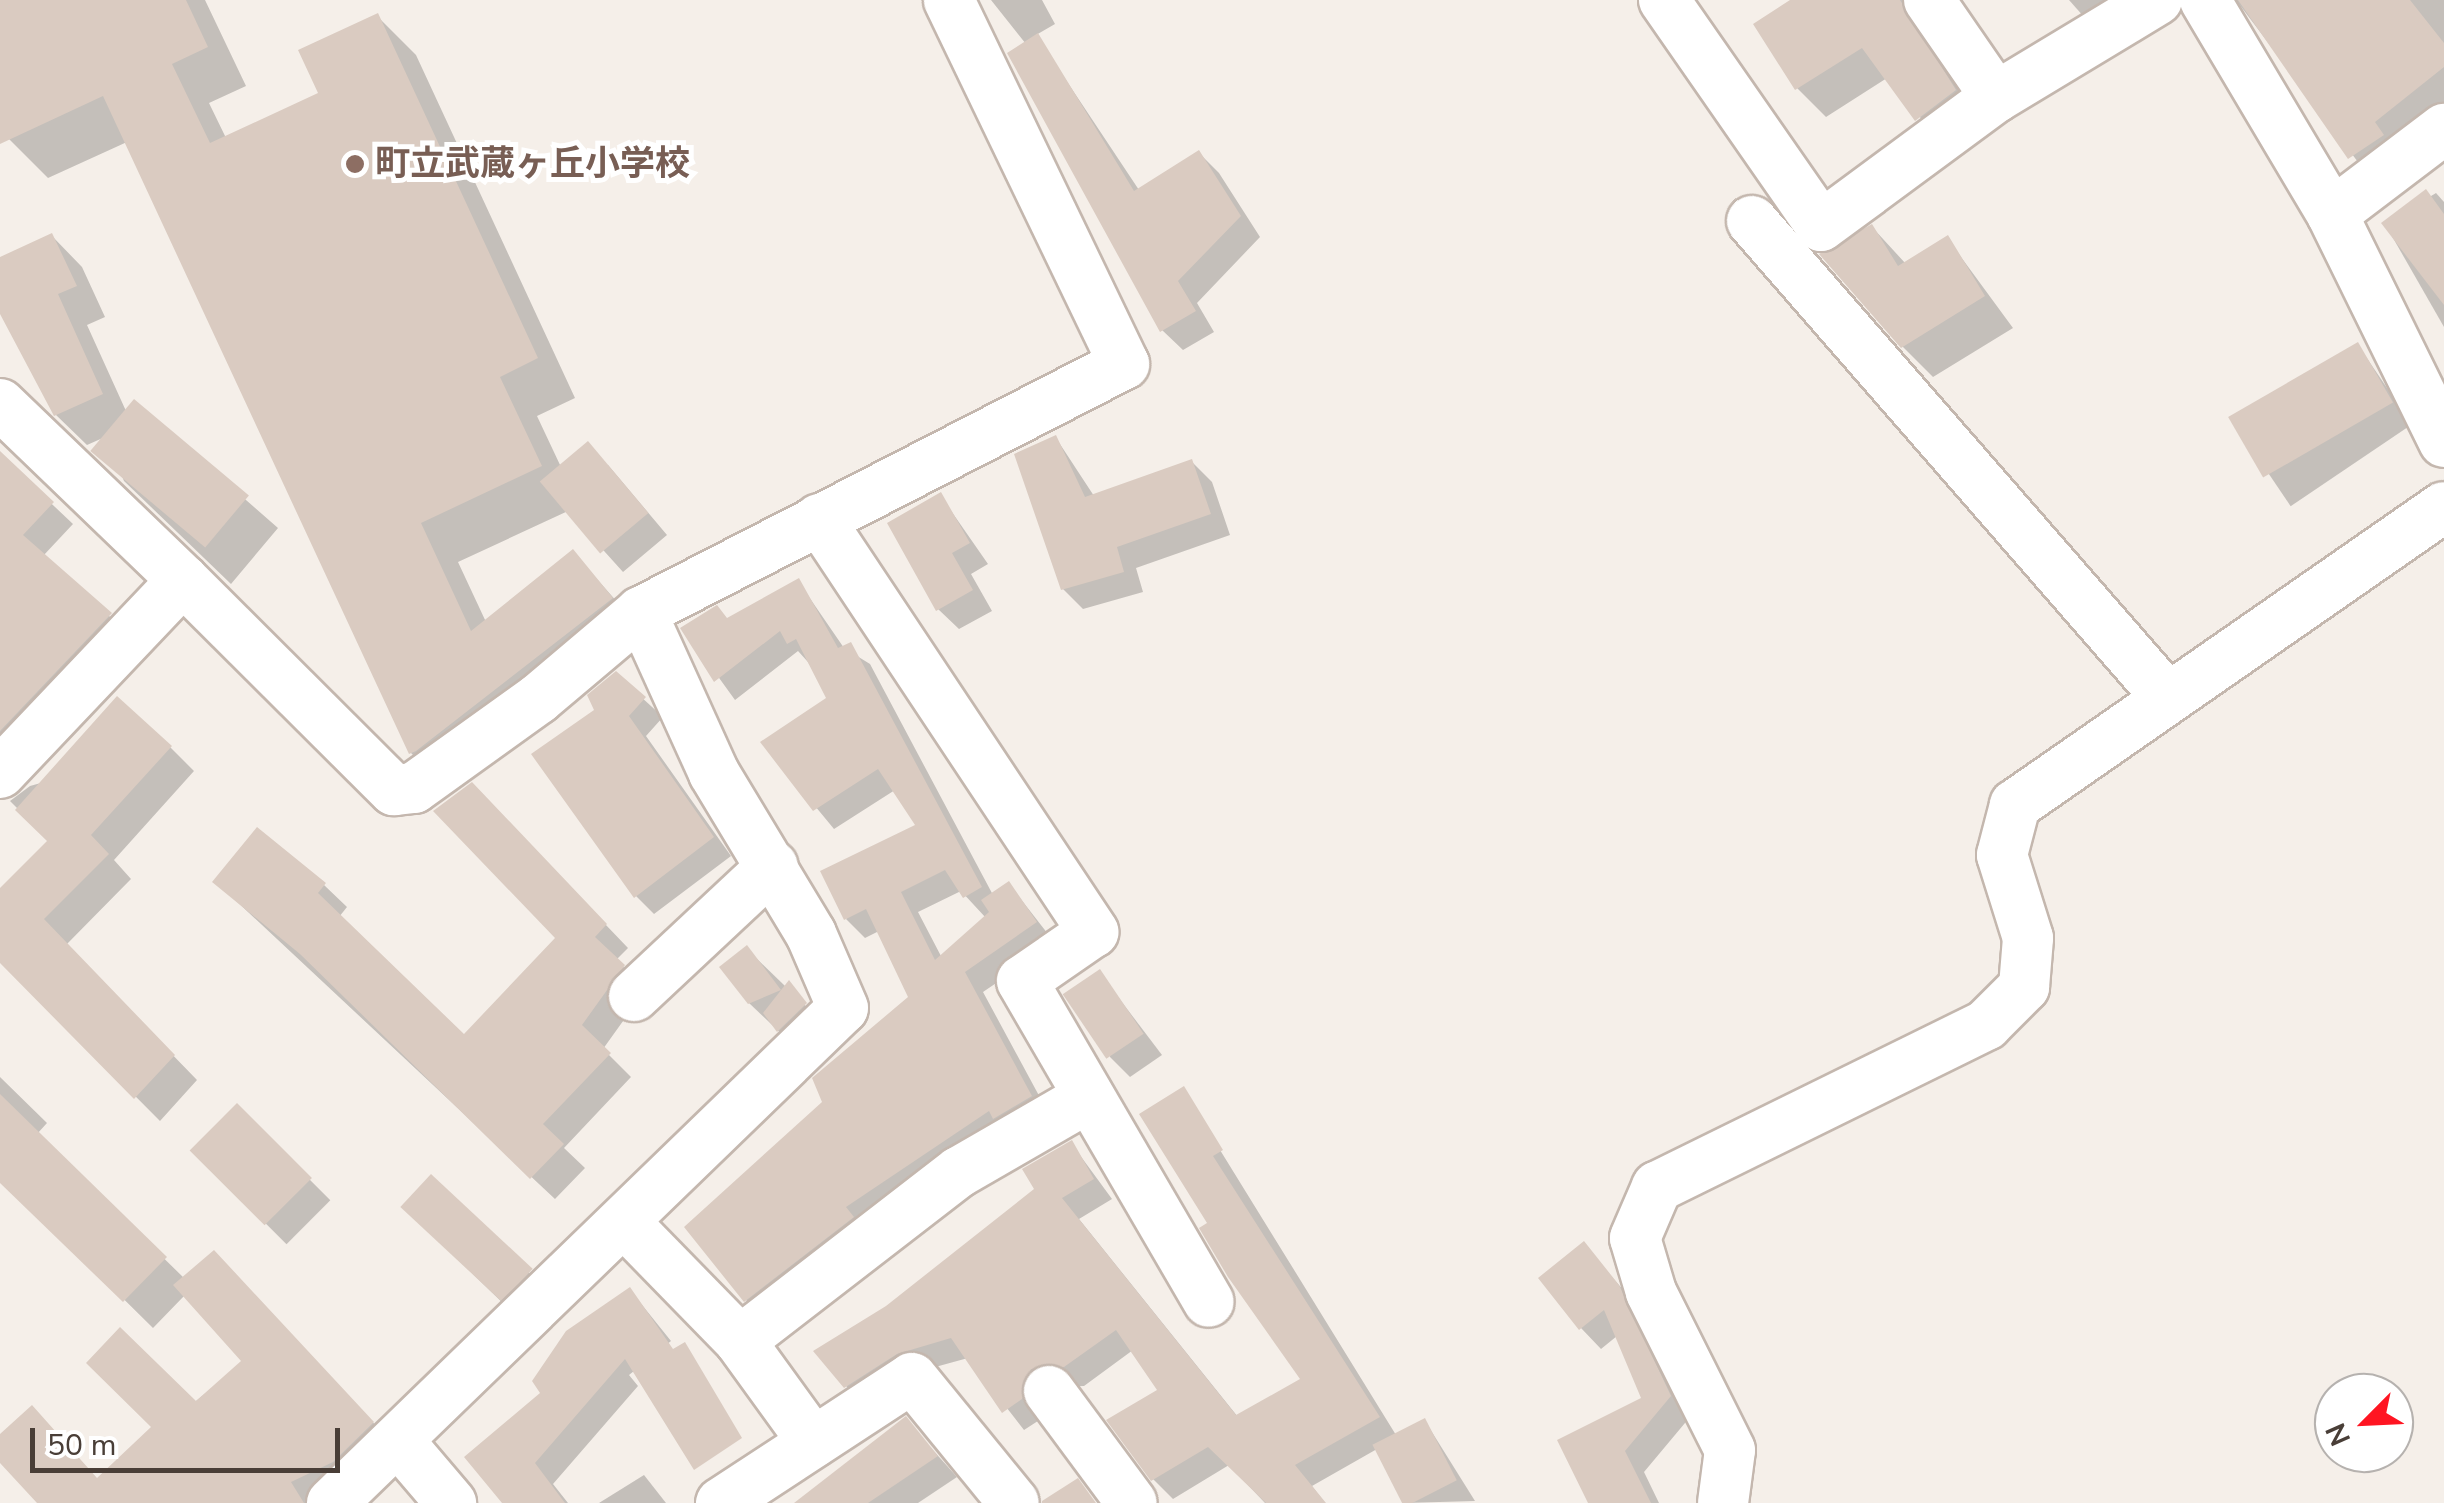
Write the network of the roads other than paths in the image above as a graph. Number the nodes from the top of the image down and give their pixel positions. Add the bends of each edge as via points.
1 (948, 0) edge
2 (1664, 0) edge
3 (1928, 0) edge
4 (2157, 0) edge
5 (2205, 0) edge
6 (1996, 97) junction
7 (2444, 130) edge
8 (2332, 214) junction
9 (1752, 221) dead end
10 (0, 404) edge
11 (2444, 442) edge
12 (2444, 507) edge
13 (819, 519) junction
14 (183, 580) junction
15 (641, 612) junction
16 (2166, 696) junction
17 (0, 774) edge
18 (773, 866) junction
19 (634, 996) dead end
20 (1089, 1097) junction
21 (626, 1224) junction
22 (1210, 1302) dead end
23 (740, 1340) junction
24 (1049, 1391) dead end
25 (813, 1442) junction
26 (400, 1443) junction
27 (1737, 1496) edge
28 (332, 1503) edge
29 (451, 1503) edge
30 (721, 1503) edge
31 (1014, 1503) edge
32 (1132, 1503) edge

1 - 13 street via 1124,364
2 - 6 street via 1821,226
3 - 6 street
4 - 6 street
5 - 8 street
7 - 8 street
8 - 11 street
9 - 16 street
10 - 14 street
12 - 16 street
13 - 15 street
13 - 20 street via 1093,932 1022,981
14 - 15 street via 394,790 414,788 538,699
14 - 17 street
15 - 18 street via 714,773
16 - 27 street via 2016,805 2002,855 2028,938 2024,988 1986,1026 1657,1186 1636,1238 1650,1292 1730,1450
18 - 19 street
18 - 21 street via 843,1008
20 - 22 street
20 - 23 street via 959,1172
21 - 23 street
21 - 26 street
23 - 25 street
24 - 32 street
25 - 30 street
25 - 31 street via 912,1378
26 - 28 street
26 - 29 street

